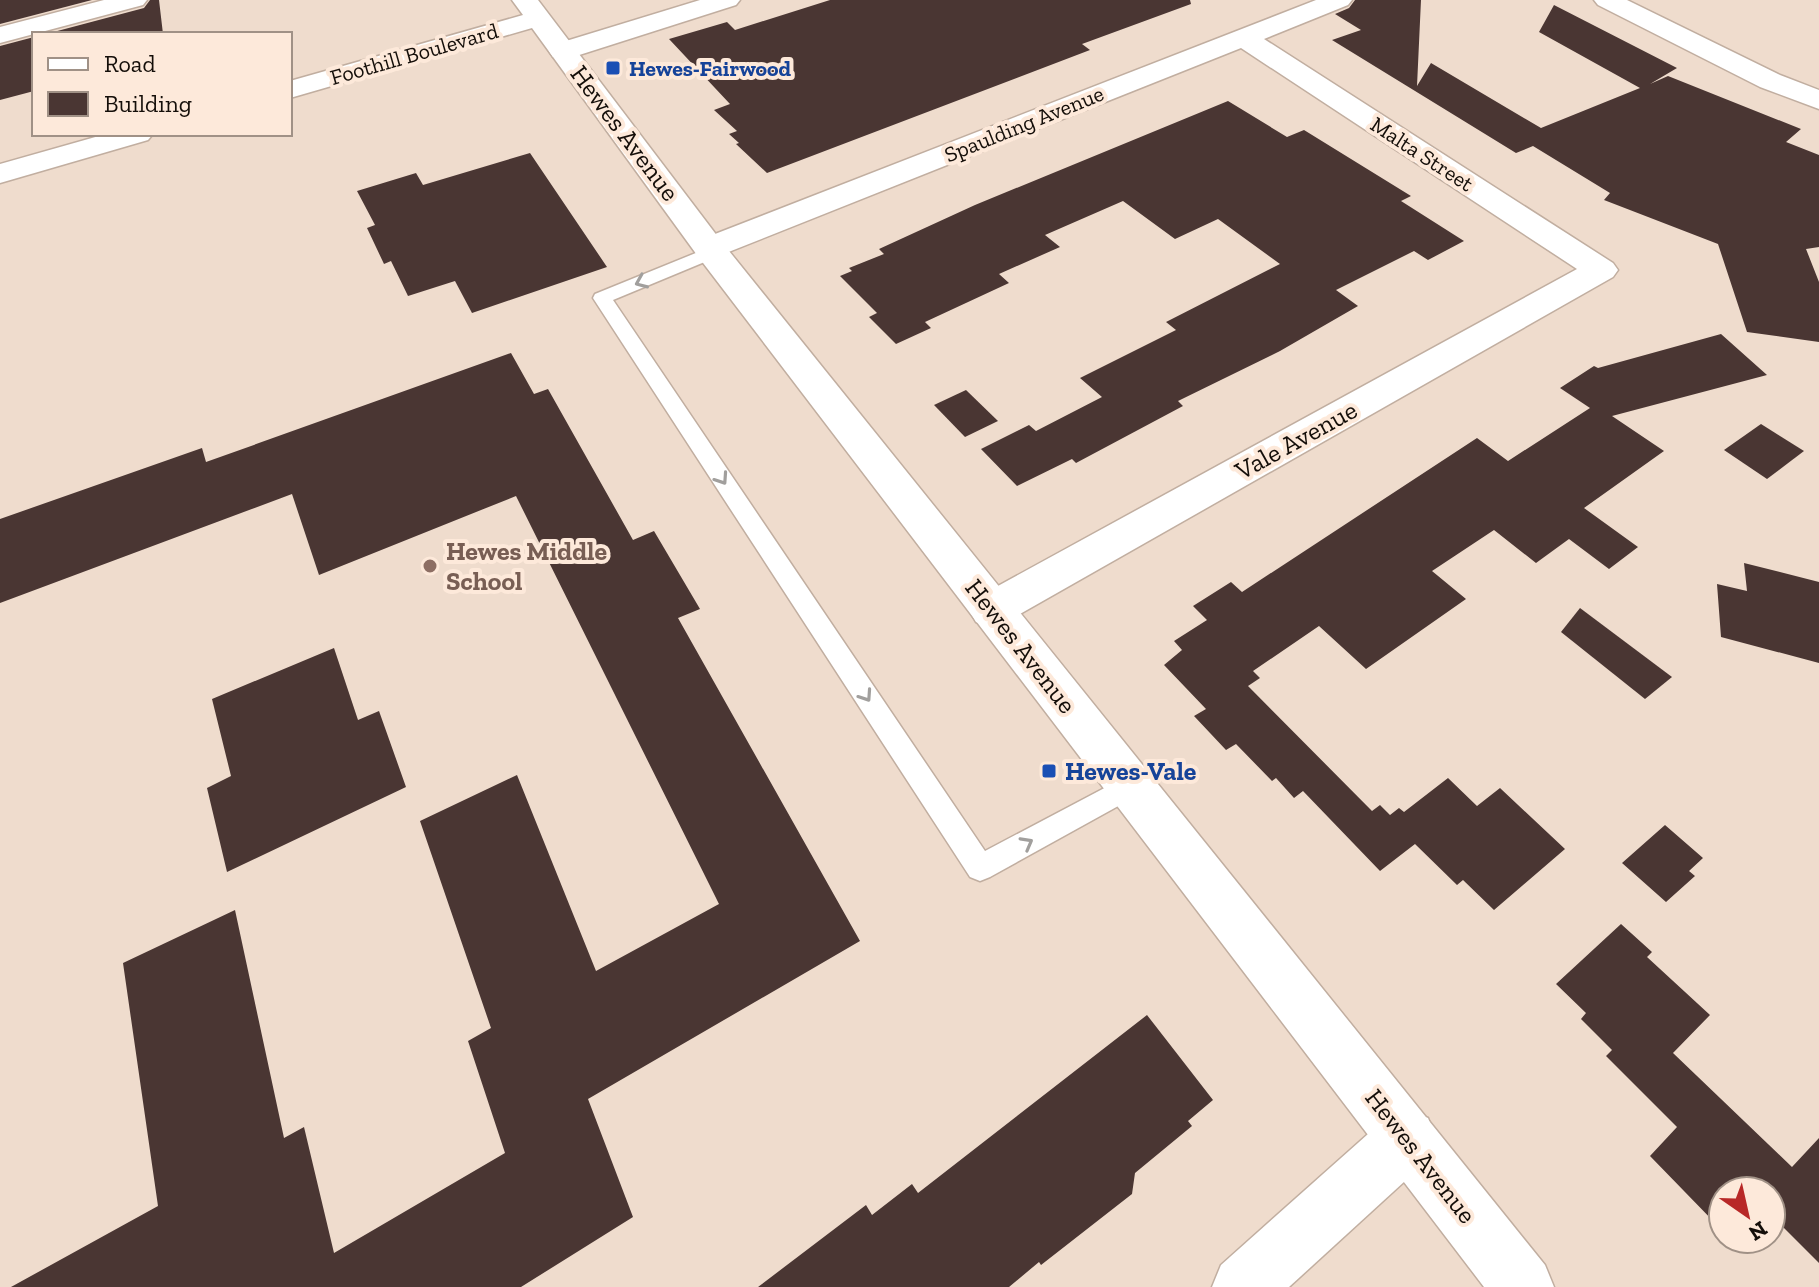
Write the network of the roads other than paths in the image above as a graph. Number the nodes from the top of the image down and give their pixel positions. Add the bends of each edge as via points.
1 (134, 0) edge
2 (727, 0) edge
3 (1339, 0) edge
4 (1607, 0) edge
5 (542, 23) edge
6 (0, 35) edge
7 (1243, 37) junction
8 (292, 89) edge
9 (1819, 100) edge
10 (131, 136) edge
11 (0, 174) edge
12 (711, 250) junction
13 (1601, 270) joint
14 (991, 610) junction
15 (1131, 786) junction
16 (1407, 1139) junction
17 (1243, 1287) edge
18 (1523, 1287) edge

1 - 6 street
2 - 5 street, Foothill Boulevard
3 - 7 street, Spaulding Avenue
4 - 9 street
5 - 8 street, Foothill Boulevard
5 - 12 street, Hewes Avenue
7 - 12 street, Spaulding Avenue
7 - 13 street, Malta Street
10 - 11 street
12 - 14 street, Hewes Avenue
12 -> 15 lane via 602,298 980,868
13 - 14 street, Vale Avenue
14 - 15 street, Hewes Avenue
15 - 16 street, Hewes Avenue
16 - 17 street
16 - 18 street, Hewes Avenue

